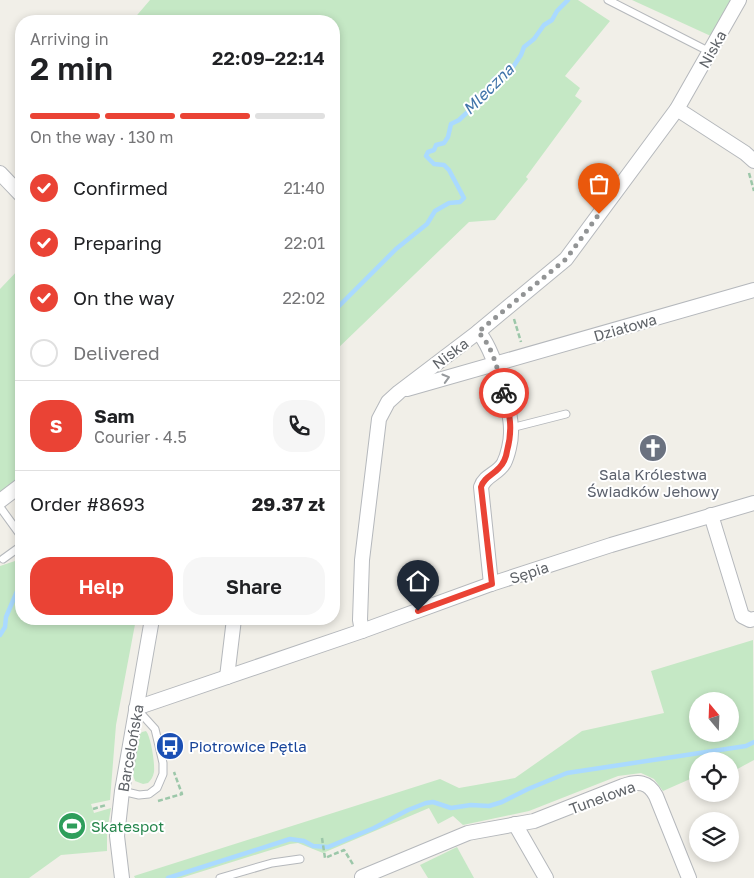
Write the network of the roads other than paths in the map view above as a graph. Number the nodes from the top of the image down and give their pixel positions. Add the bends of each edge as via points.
1 (608, 0) edge
2 (739, 0) edge
3 (711, 52) junction
4 (677, 109) junction
5 (754, 161) edge
6 (0, 173) edge
7 (15, 189) edge
8 (754, 290) edge
9 (478, 332) junction
10 (495, 364) junction
11 (399, 392) junction
12 (566, 414) dead end
13 (511, 428) junction
14 (15, 490) edge
15 (0, 501) edge
16 (754, 503) edge
17 (0, 507) edge
18 (711, 515) junction
19 (15, 528) edge
20 (15, 550) edge
21 (3, 559) dead end
22 (492, 584) junction
23 (754, 619) edge
24 (151, 625) edge
25 (233, 625) edge
26 (362, 631) junction
27 (227, 678) junction
28 (136, 708) junction
29 (122, 791) junction
30 (515, 824) junction
31 (300, 859) dead end
32 (362, 877) edge
33 (122, 878) edge
34 (220, 878) edge
35 (546, 878) edge
36 (689, 878) edge

1 - 3 lane
2 - 3 street, Niska
3 - 4 street, Niska
4 - 5 street
4 - 9 street, Niska via 566,259
6 - 7 street
8 - 10 street, Działowa
9 - 10 street
9 - 11 street, Niska
11 -> 10 street, Działowa
10 - 13 street via 510,413
11 - 26 street, Niska via 388,402 379,419 362,560
12 - 13 lane
13 - 22 street via 504,463 483,481 481,487
14 - 15 street
16 - 18 street, Sępia
17 - 19 lane
18 - 22 street, Sępia
18 - 23 street via 742,616
20 - 21 lane
22 - 26 street, Sępia
24 - 28 street, Barcelońska
25 - 27 street
26 - 27 street, Sępia
27 - 28 street, Sępia
28 - 29 street, Barcelońska
28 - 29 lane via 155,729 164,763 163,774 157,788 149,794
29 - 33 street, Barcelońska via 117,836
30 - 32 street, Tunelowa via 468,833
30 - 35 street
30 - 36 street, Tunelowa via 541,819 623,786 642,783 648,785 656,796
31 - 34 lane via 272,863

